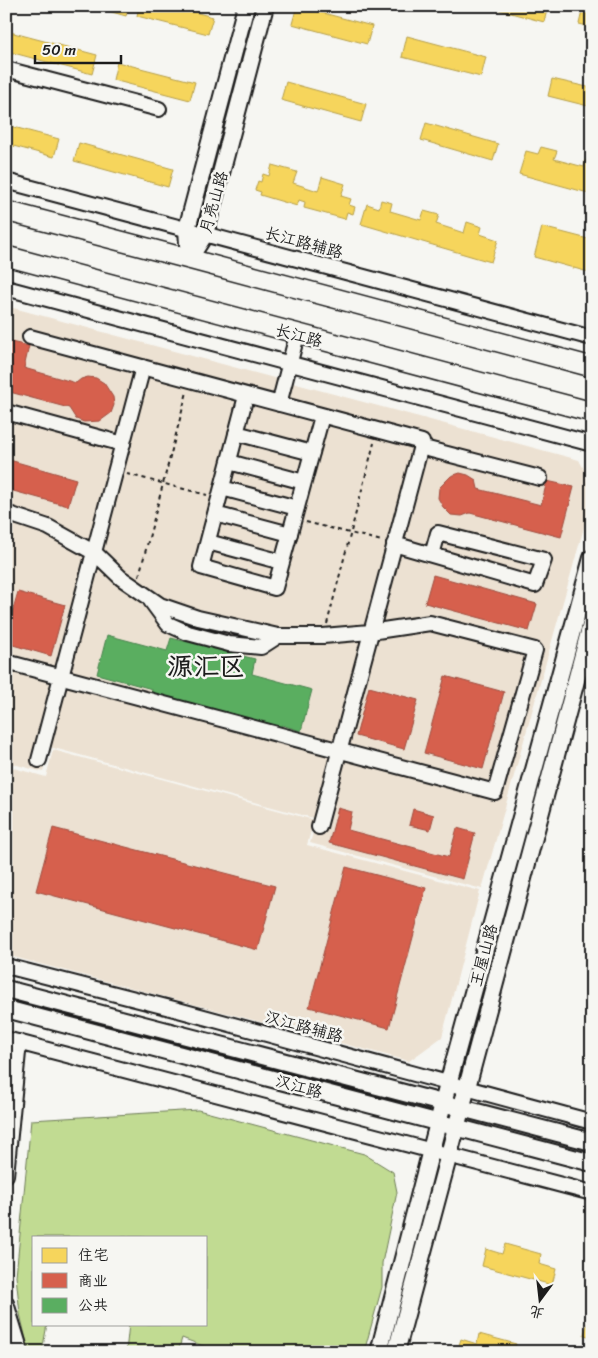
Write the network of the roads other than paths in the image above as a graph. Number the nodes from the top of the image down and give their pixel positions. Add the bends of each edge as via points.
1 (246, 6) edge
2 (265, 6) edge
3 (6, 69) edge
4 (160, 109) dead end
5 (6, 181) edge
6 (6, 212) edge
7 (187, 229) junction
8 (205, 234) junction
9 (6, 256) edge
10 (189, 259) junction
11 (6, 288) edge
12 (297, 335) junction
13 (30, 337) dead end
14 (592, 338) edge
15 (289, 364) junction
16 (143, 367) junction
17 (592, 367) edge
18 (246, 396) junction
19 (279, 404) junction
20 (6, 412) edge
21 (592, 412) edge
22 (322, 416) junction
23 (236, 433) junction
24 (123, 444) junction
25 (592, 444) edge
26 (420, 448) junction
27 (312, 453) junction
28 (229, 462) junction
29 (540, 478) dead end
30 (304, 482) junction
31 (221, 493) junction
32 (6, 513) edge
33 (295, 513) junction
34 (215, 514) junction
35 (290, 534) junction
36 (208, 542) junction
37 (394, 544) junction
38 (95, 553) junction
39 (432, 555) junction
40 (592, 558) edge
41 (282, 562) junction
42 (592, 621) edge
43 (370, 632) junction
44 (6, 662) edge
45 (62, 676) junction
46 (339, 750) junction
47 (40, 760) dead end
48 (319, 827) dead end
49 (6, 966) edge
50 (6, 989) edge
51 (6, 1009) edge
52 (13, 1040) edge
53 (448, 1084) junction
54 (466, 1088) junction
55 (443, 1102) junction
56 (461, 1107) junction
57 (438, 1122) junction
58 (592, 1122) edge
59 (455, 1127) junction
60 (592, 1142) edge
61 (430, 1150) junction
62 (448, 1155) junction
63 (592, 1163) edge
64 (6, 1175) edge
65 (592, 1192) edge
66 (6, 1303) edge
67 (21, 1352) edge
68 (379, 1352) edge
69 (396, 1352) edge

1 - 7 street, 月亮山路
2 - 8 street, 月亮山路
3 - 4 street
5 - 7 street, 长江路辅路
6 - 10 main road
7 - 8 street, 长江路辅路
7 - 10 street, 月亮山路
8 - 10 street, 月亮山路
8 - 14 street, 长江路辅路
9 - 12 main road, 长江路
10 - 17 main road
11 - 15 street
12 - 15 street
12 - 21 main road, 长江路
13 - 16 street
15 - 19 street
15 - 25 street
16 - 18 street
16 - 24 street
18 - 19 street
18 - 23 street
19 - 22 street
20 - 24 street
22 - 26 street via 422,442
22 - 27 street
23 - 27 street
23 - 28 street
24 - 38 street
26 - 29 street
26 - 37 street
27 - 30 street
28 - 30 street
28 - 31 street
30 - 33 street
31 - 33 street
31 - 34 street
32 - 38 street via 48,526
33 - 35 street
34 - 35 street
34 - 36 street
35 - 41 street
36 - 41 street
36 - 41 street via 202,567 275,588
37 - 39 street
37 - 43 street
38 - 43 street via 121,578 160,605 198,618 278,636
38 - 45 street
39 - 39 street via 535,585 544,560 438,533
40 - 53 street, 王屋山路
42 - 54 street, 王屋山路
43 - 46 street
43 - 46 street via 430,623 535,650 495,792
44 - 45 street
45 - 46 street
45 - 47 street
46 - 48 street
49 - 53 street, 汉江路辅路
50 - 55 street, 汉江路
51 - 57 street, 汉江路
52 - 61 street
52 - 64 street
53 - 54 street, 汉江路辅路
53 - 55 street, 王屋山路
54 - 56 street, 王屋山路
54 - 58 street, 汉江路辅路
55 - 56 street, 汉江路
55 - 57 street, 王屋山路
56 - 59 street, 王屋山路
56 - 60 street, 汉江路
57 - 59 street, 汉江路
57 - 61 street, 王屋山路
59 - 62 street, 王屋山路
59 - 63 street, 汉江路
61 - 62 street
61 - 68 street, 王屋山路
62 - 65 street
62 - 69 street, 王屋山路
66 - 67 street

